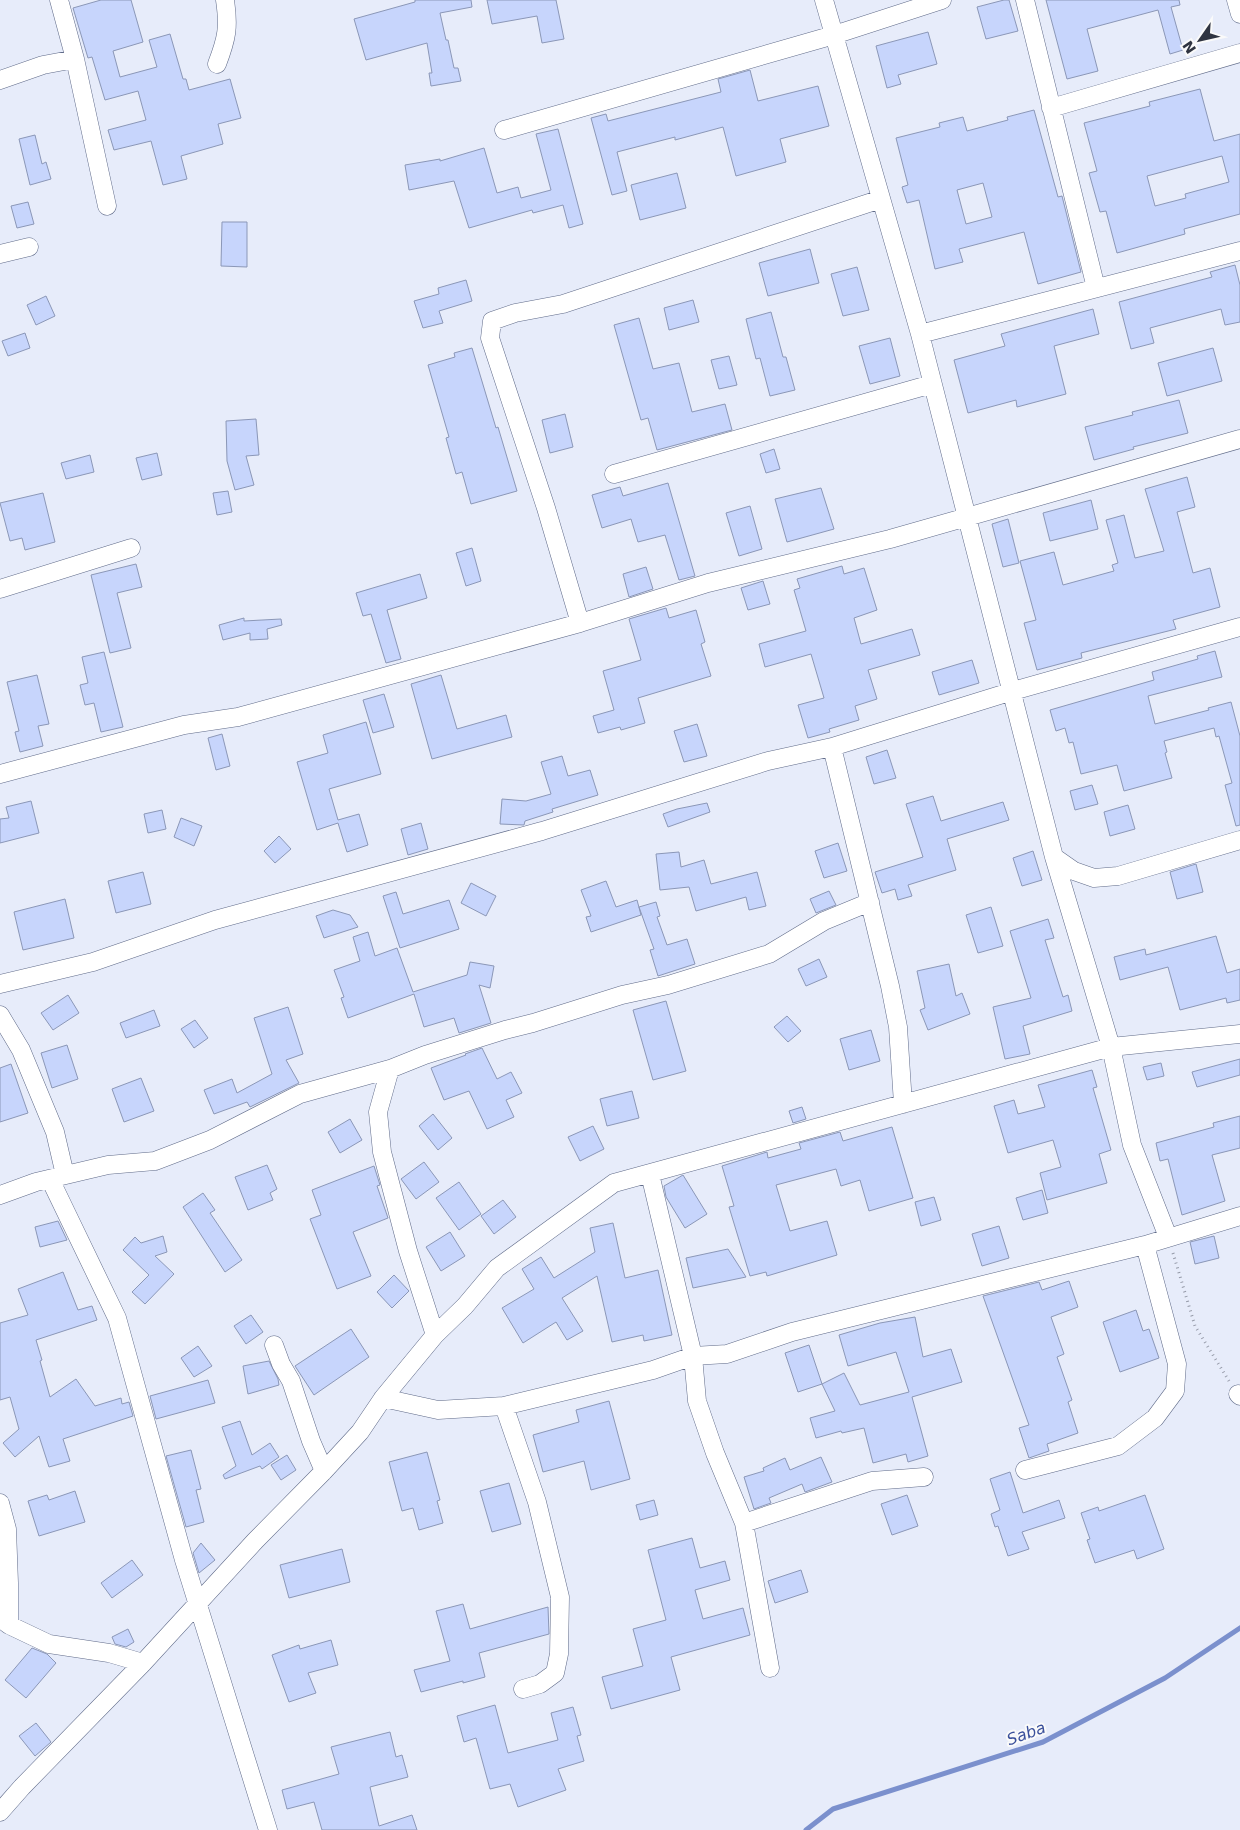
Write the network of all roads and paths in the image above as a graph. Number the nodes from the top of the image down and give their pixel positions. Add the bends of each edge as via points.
1 (58, 0) edge
2 (225, 0) edge
3 (824, 0) edge
4 (942, 0) edge
5 (1025, 0) edge
6 (1236, 0) edge
7 (1240, 14) edge
8 (834, 35) junction
9 (1240, 53) edge
10 (75, 59) junction
11 (217, 64) dead end
12 (0, 80) edge
13 (1051, 108) junction
14 (504, 130) dead end
15 (882, 199) junction
16 (107, 206) dead end
17 (29, 248) dead end
18 (1240, 251) edge
19 (0, 254) edge
20 (1096, 288) junction
21 (920, 334) junction
22 (932, 384) junction
23 (1240, 439) edge
24 (614, 474) dead end
25 (967, 517) junction
26 (131, 548) dead end
27 (0, 588) edge
28 (580, 623) junction
29 (1240, 627) edge
30 (1013, 691) junction
31 (832, 747) junction
32 (0, 774) edge
33 (1240, 840) edge
34 (1054, 857) junction
35 (870, 902) junction
36 (0, 984) edge
37 (0, 1015) edge
38 (1240, 1034) edge
39 (1111, 1048) junction
40 (390, 1069) junction
41 (903, 1104) junction
42 (650, 1174) junction
43 (58, 1177) junction
44 (0, 1195) edge
45 (1240, 1216) edge
46 (1168, 1237) junction
47 (1145, 1245) junction
48 (434, 1335) junction
49 (274, 1345) dead end
50 (694, 1356) junction
51 (1239, 1395) edge
52 (383, 1398) junction
53 (504, 1406) junction
54 (1025, 1470) dead end
55 (324, 1471) junction
56 (924, 1477) dead end
57 (0, 1503) edge
58 (744, 1524) junction
59 (198, 1604) junction
60 (4, 1621) edge
61 (143, 1663) junction
62 (770, 1668) dead end
63 (523, 1689) dead end
64 (0, 1812) edge
65 (268, 1830) edge

1 - 10 street
2 - 11 street via 227,38
3 - 8 street
4 - 8 street
5 - 13 street
6 - 7 street
8 - 14 street
8 - 15 street
9 - 13 street
10 - 12 street via 43,65
10 - 16 street
13 - 20 street
15 - 21 street
15 - 28 street via 563,304 492,321 490,338
17 - 19 street
18 - 20 street
20 - 21 street
21 - 22 street
22 - 24 street
22 - 25 street
23 - 25 street
25 - 28 street via 708,583
25 - 30 street
26 - 27 street
28 - 32 street via 238,717 184,725
29 - 30 street
30 - 31 street
30 - 34 street
31 - 35 street
31 - 36 street via 768,762 542,831 215,920 93,962
33 - 34 street via 1118,876 1094,878 1074,871
34 - 39 street
35 - 40 street via 824,921 769,954 505,1030
35 - 41 street via 898,1026
37 - 43 street via 21,1050 55,1132
38 - 39 street
39 - 41 street
39 - 46 street via 1132,1145
40 - 43 street via 300,1094 210,1140 154,1161 108,1164
40 - 48 street via 378,1112 382,1152
41 - 42 street
42 - 48 street via 614,1183 497,1268 465,1306
42 - 50 street
43 - 44 street
43 - 59 street via 117,1318
45 - 46 street
46 - 47 street
46 - 51 path via 1195,1326
47 - 50 street via 792,1332 727,1354
47 - 54 street via 1177,1364 1175,1391 1156,1418 1118,1446
48 - 52 street
49 - 55 street via 291,1381
50 - 53 street via 653,1370
50 - 58 street via 697,1402
52 - 53 street via 438,1410
52 - 55 street via 360,1432
53 - 63 street via 537,1502 560,1597 559,1654 555,1672 540,1684
55 - 59 street via 254,1541
56 - 58 street via 872,1481
57 - 60 street via 6,1529 9,1583
58 - 62 street
59 - 61 street
59 - 65 street
60 - 61 street via 49,1644 109,1653
61 - 64 street

